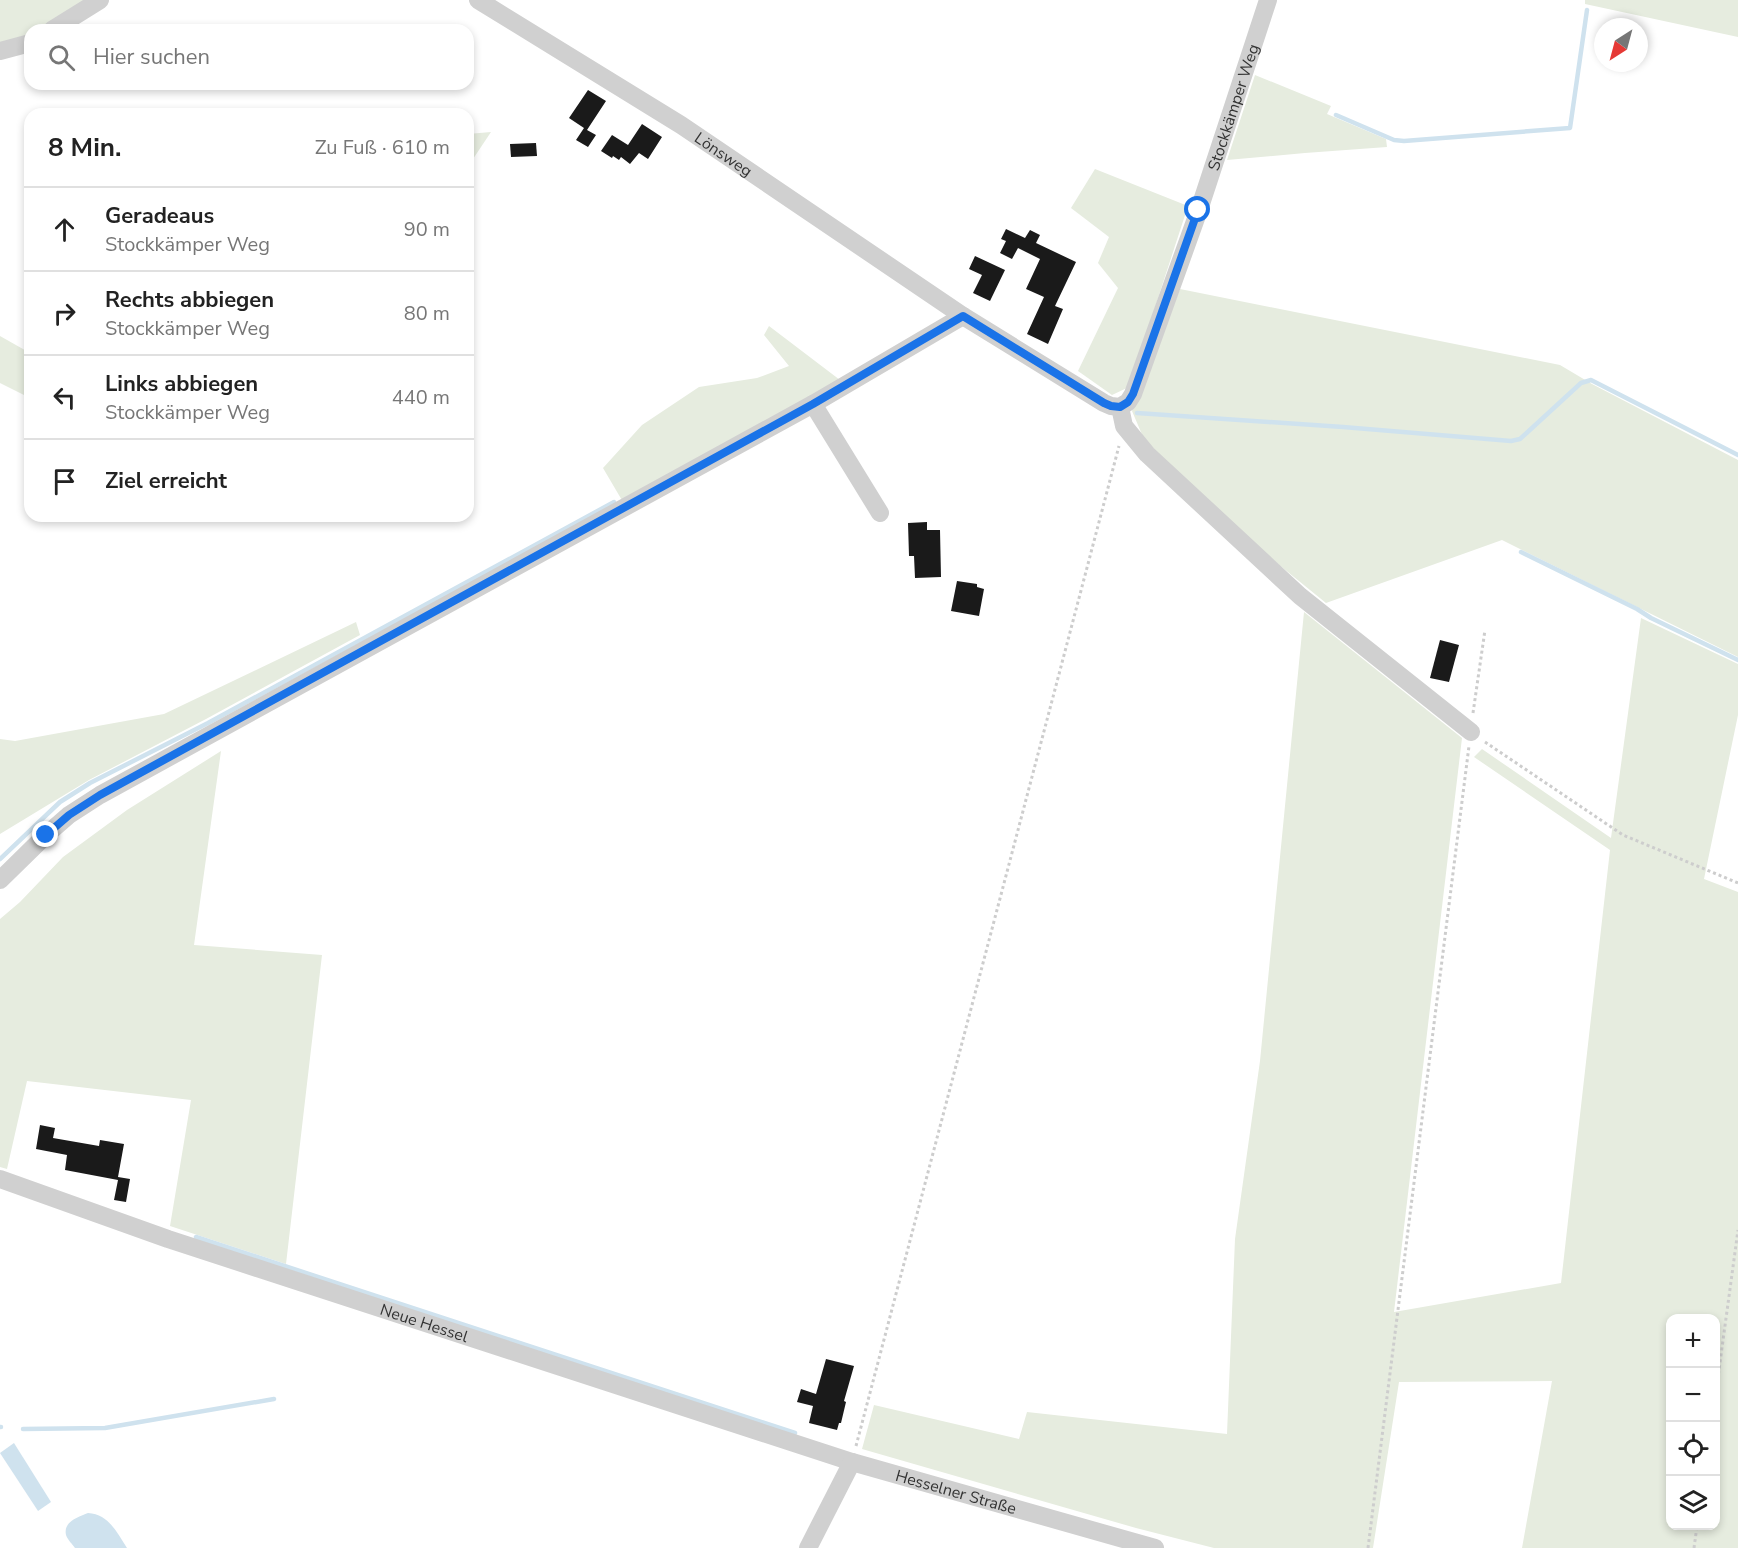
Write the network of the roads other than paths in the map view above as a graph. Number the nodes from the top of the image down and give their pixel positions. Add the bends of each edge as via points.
1 (100, 0) edge
2 (478, 0) edge
3 (1268, 0) edge
4 (62, 24) edge
5 (24, 45) edge
6 (0, 51) edge
7 (963, 316) junction
8 (813, 404) junction
9 (1120, 407) junction
10 (880, 513) dead end
11 (1471, 732) road end
12 (0, 880) edge
13 (0, 1179) edge
14 (852, 1462) junction
15 (808, 1548) edge
16 (1155, 1548) edge

1 - 4 street
2 - 7 street, Lönsweg via 681,125
3 - 9 street, Stockkämper Weg via 1133,394
5 - 6 street
7 - 8 street
7 - 9 street via 1104,403
8 - 10 street
8 - 12 street via 100,795 69,815
9 - 11 street via 1124,426 1147,454 1300,596
13 - 14 street, Neue Hessel via 168,1239
14 - 15 street
14 - 16 street, Hesselner Straße

